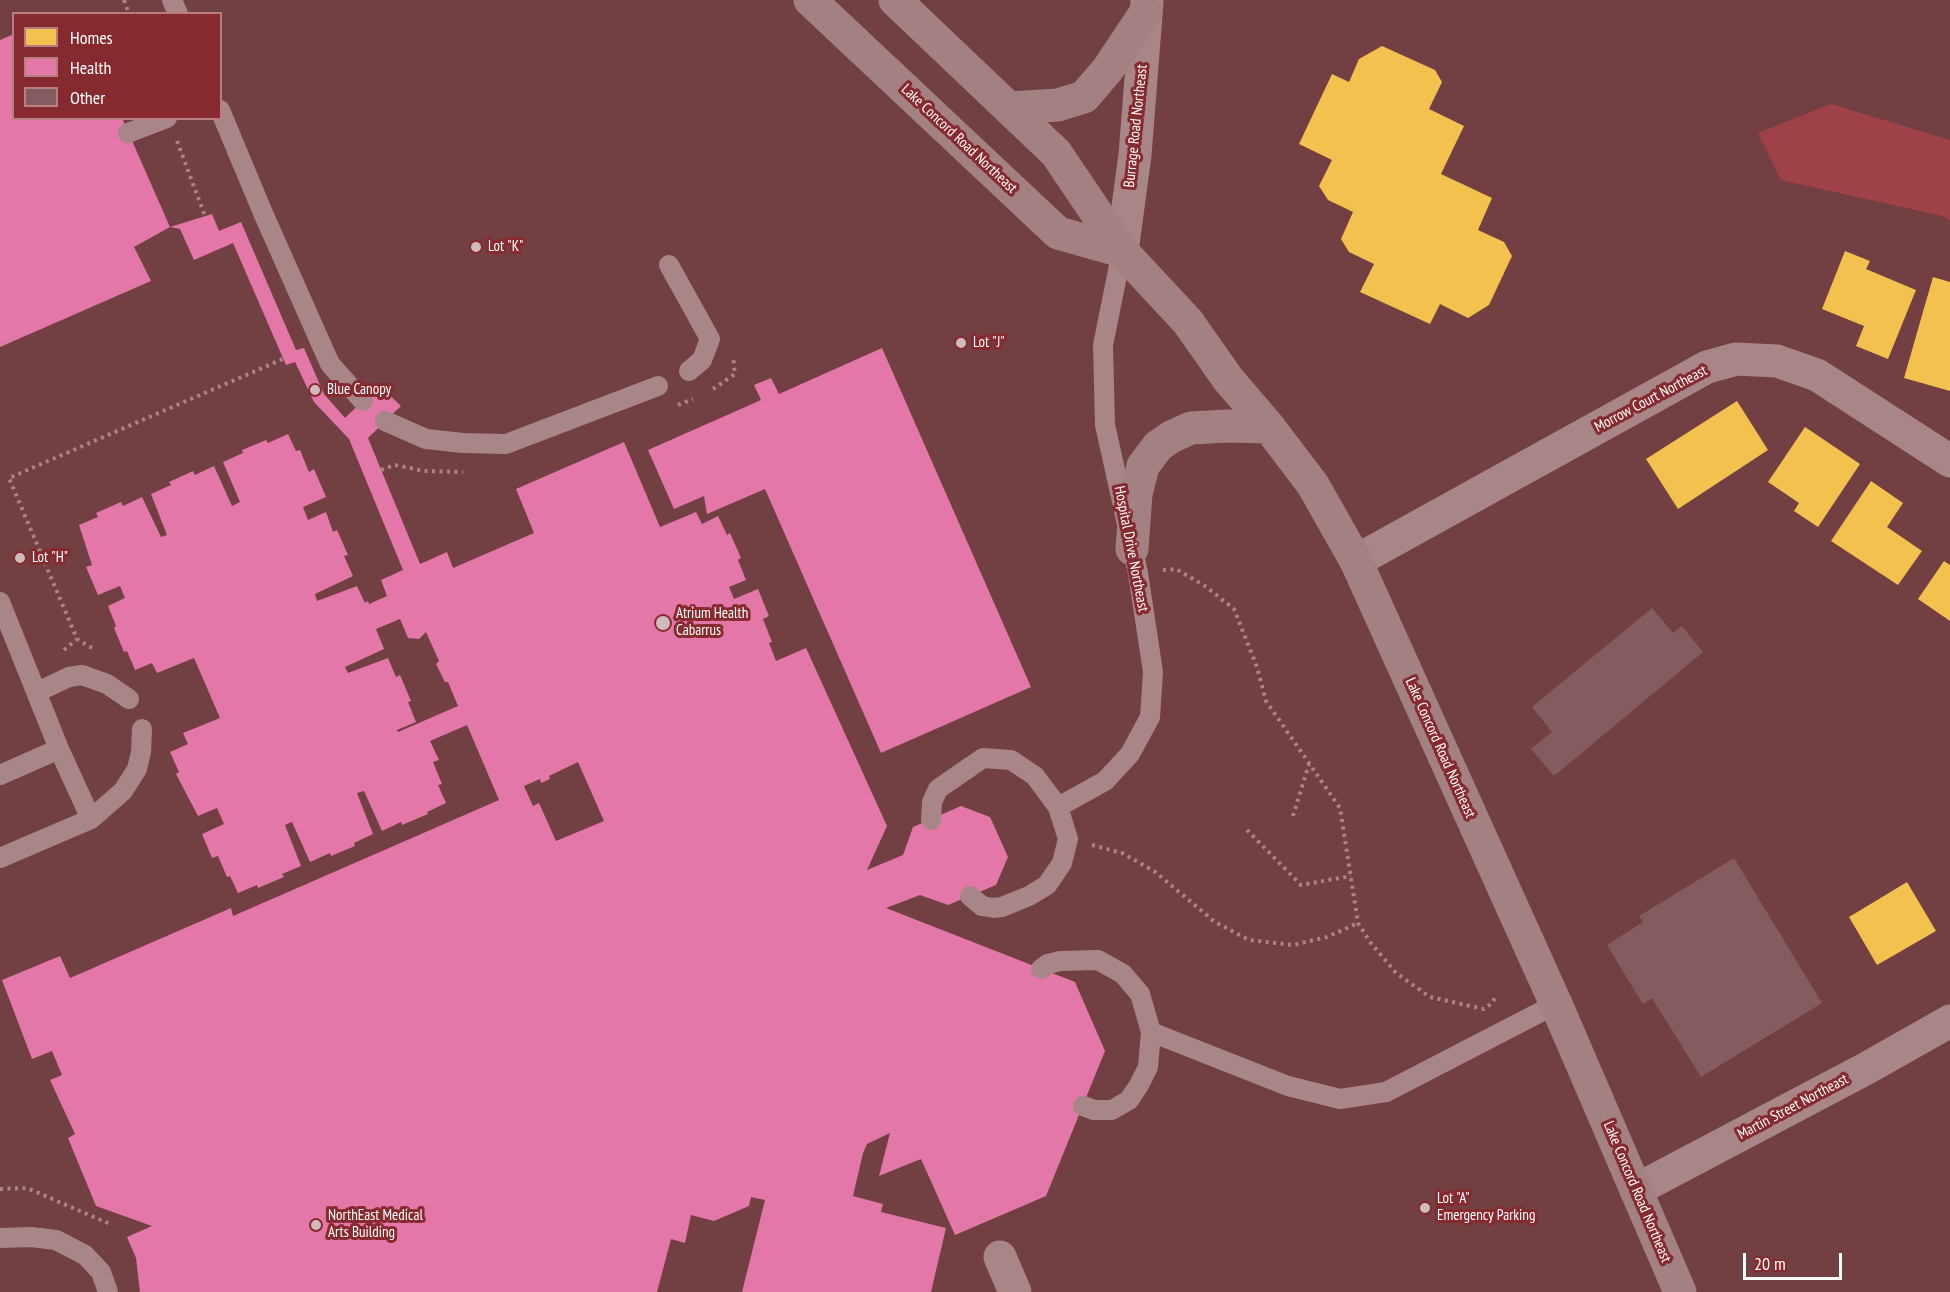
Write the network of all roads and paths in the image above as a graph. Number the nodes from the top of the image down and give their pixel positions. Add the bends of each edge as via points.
1 (810, 0) edge
2 (895, 0) edge
3 (1147, 6) edge
4 (1009, 108) junction
5 (222, 115) edge
6 (162, 120) edge
7 (128, 133) dead end
8 (177, 140) dead end
9 (205, 216) dead end
10 (1122, 251) junction
11 (669, 265) dead end
12 (283, 359) dead end
13 (689, 371) dead end
14 (658, 386) dead end
15 (363, 401) dead end
16 (385, 421) dead end
17 (1269, 427) junction
18 (1950, 460) edge
19 (1135, 561) junction
20 (1356, 561) junction
21 (0, 602) edge
22 (77, 639) dead end
23 (37, 692) junction
24 (129, 699) dead end
25 (142, 729) dead end
26 (59, 748) junction
27 (1309, 764) junction
28 (0, 775) edge
29 (1058, 807) junction
30 (1293, 816) dead end
31 (91, 819) junction
32 (931, 820) dead end
33 (1246, 830) dead end
34 (1068, 839) junction
35 (0, 858) edge
36 (1351, 876) junction
37 (970, 896) dead end
38 (1358, 923) junction
39 (1041, 969) dead end
40 (1497, 995) dead end
41 (1556, 1004) junction
42 (1950, 1021) edge
43 (1151, 1032) junction
44 (1083, 1106) dead end
45 (0, 1189) edge
46 (1636, 1190) junction
47 (110, 1224) dead end
48 (0, 1238) edge
49 (1000, 1257) dead end
50 (108, 1292) edge
51 (1015, 1292) edge
52 (1680, 1292) edge

1 - 10 main road, Lake Concord Road Northeast via 1058,232
2 - 4 main road, Lake Concord Road Northeast
3 - 4 main road via 1108,69 1084,98 1058,105
3 - 10 street, Burrage Road Northeast via 1135,155
4 - 10 main road, Lake Concord Road Northeast via 1056,153
5 - 15 lane via 330,364
6 - 7 lane
8 - 9 path
10 - 17 main road, Lake Concord Road Northeast via 1188,322 1228,379
10 - 19 lane, Hospital Drive Northeast via 1103,345 1105,424
11 - 13 lane via 710,339 702,360
12 - 22 path via 9,478
14 - 16 lane via 506,444 426,439
17 - 19 main road via 1191,428 1158,446 1143,466 1136,494
17 - 20 main road, Lake Concord Road Northeast via 1313,485
18 - 20 street, Morrow Court Northeast via 1817,375 1777,361 1736,359 1707,367
19 - 27 path via 1176,569 1234,609 1266,701
19 - 29 lane, Hospital Drive Northeast via 1153,672 1150,717 1130,754 1105,781
20 - 41 main road, Lake Concord Road Northeast
21 - 23 lane
23 - 24 lane via 82,675 107,684
23 - 26 lane
25 - 31 lane via 137,769 123,791
26 - 28 lane
26 - 31 lane
27 - 30 path
27 - 36 path via 1340,808
29 - 32 lane via 1035,776 1011,760 983,758 938,789
29 - 34 lane
31 - 35 lane
33 - 36 path via 1301,885
34 - 37 lane via 1062,863 1040,890 994,908 982,906
34 - 38 path via 1122,853 1154,871 1215,922 1249,940 1293,945 1327,937
36 - 38 path
38 - 40 path via 1396,973 1430,998 1484,1010
39 - 43 lane via 1060,961 1098,960 1123,974 1140,994
41 - 43 lane via 1386,1092 1340,1099 1288,1086
41 - 46 main road, Lake Concord Road Northeast
42 - 46 street, Martin Street Northeast
43 - 44 lane via 1148,1067 1129,1100 1112,1110
45 - 47 path via 27,1188
46 - 52 main road, Lake Concord Road Northeast
48 - 50 lane via 56,1240 85,1255 101,1272
49 - 51 street

